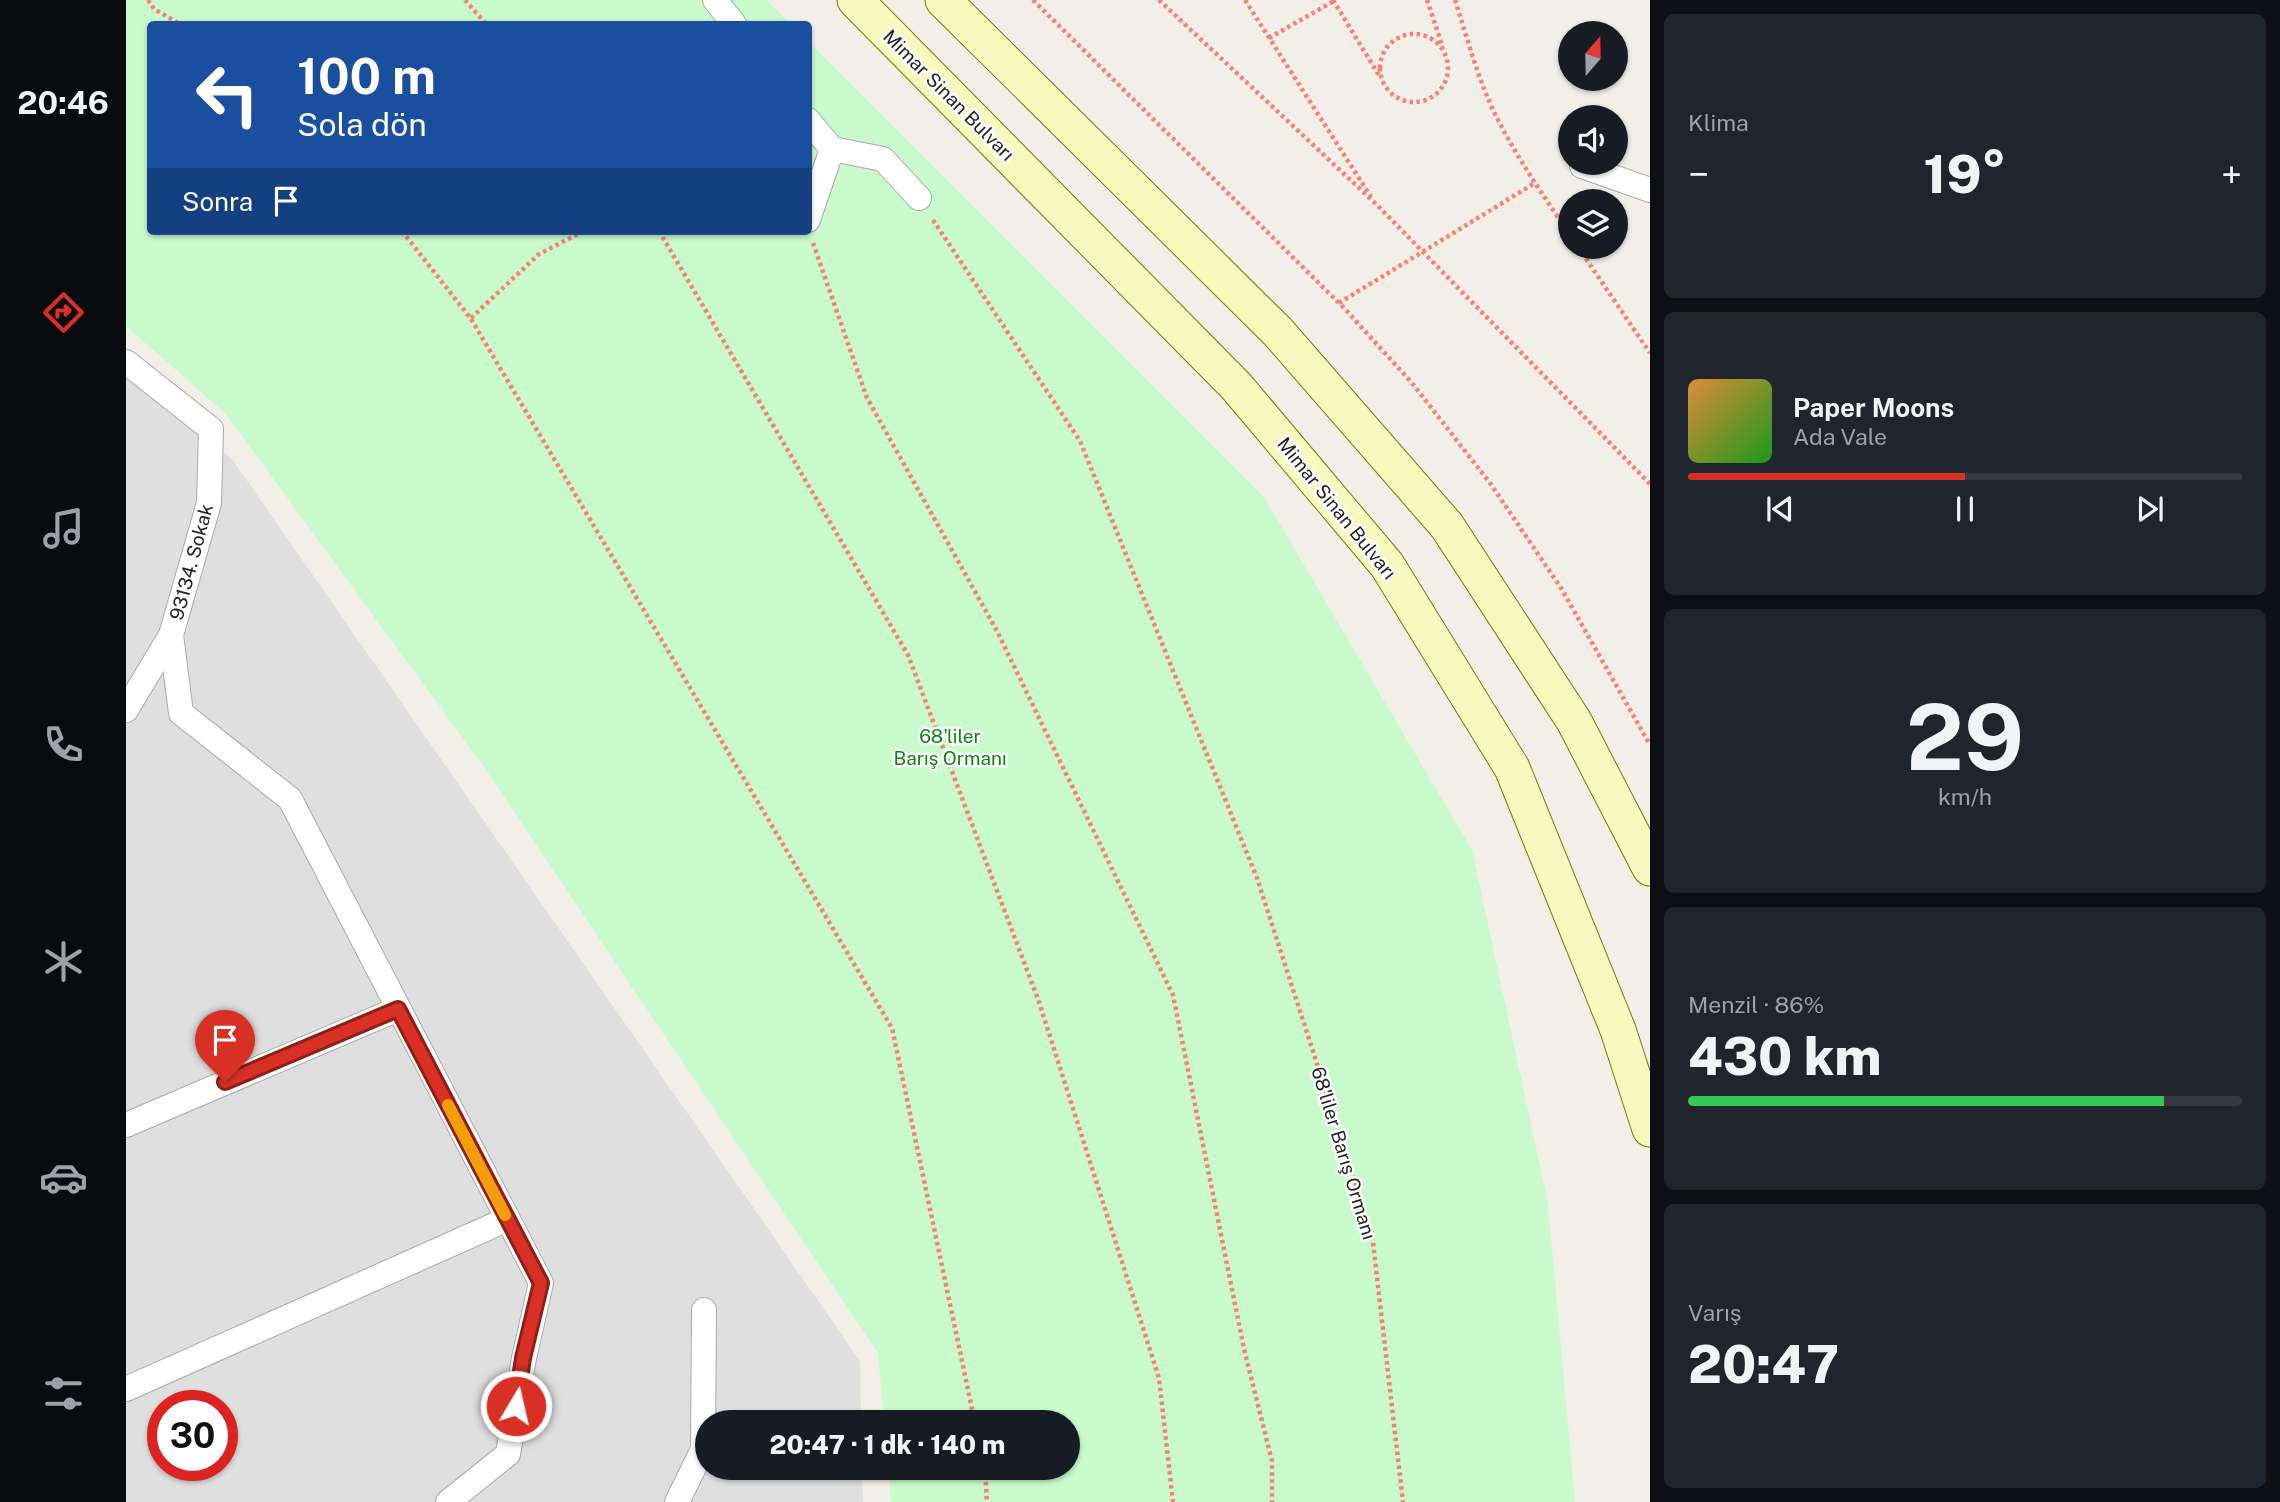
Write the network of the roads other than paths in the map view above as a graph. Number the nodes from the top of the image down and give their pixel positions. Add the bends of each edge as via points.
1 (715, 0) edge
2 (855, 0) edge
3 (943, 0) edge
4 (732, 21) edge
5 (812, 125) edge
6 (832, 149) junction
7 (1608, 175) edge
8 (1650, 190) edge
9 (919, 198) road end
10 (812, 227) edge
11 (126, 362) edge
12 (171, 635) junction
13 (136, 669) edge
14 (126, 710) edge
15 (1650, 868) edge
16 (398, 1009) junction
17 (1650, 1064) edge
18 (1645, 1113) edge
19 (126, 1125) edge
20 (508, 1219) junction
21 (704, 1310) dead end
22 (126, 1389) edge
23 (449, 1502) edge
24 (677, 1502) edge

1 - 4 street
2 - 18 main road, Mimar Sinan Bulvarı via 1236,386 1387,565 1512,768 1618,1030
3 - 15 main road via 1278,332 1447,526 1574,721
5 - 6 street
6 - 9 street via 883,159
6 - 10 street
7 - 8 street
11 - 12 street, 93134. Sokak via 211,429 209,503
12 - 13 street
12 - 16 street via 181,713 290,799
13 - 14 street
16 - 19 street
16 - 20 street
17 - 18 main road via 1643,1078
20 - 22 street
20 - 23 street via 541,1283 508,1454
21 - 24 street via 703,1449

